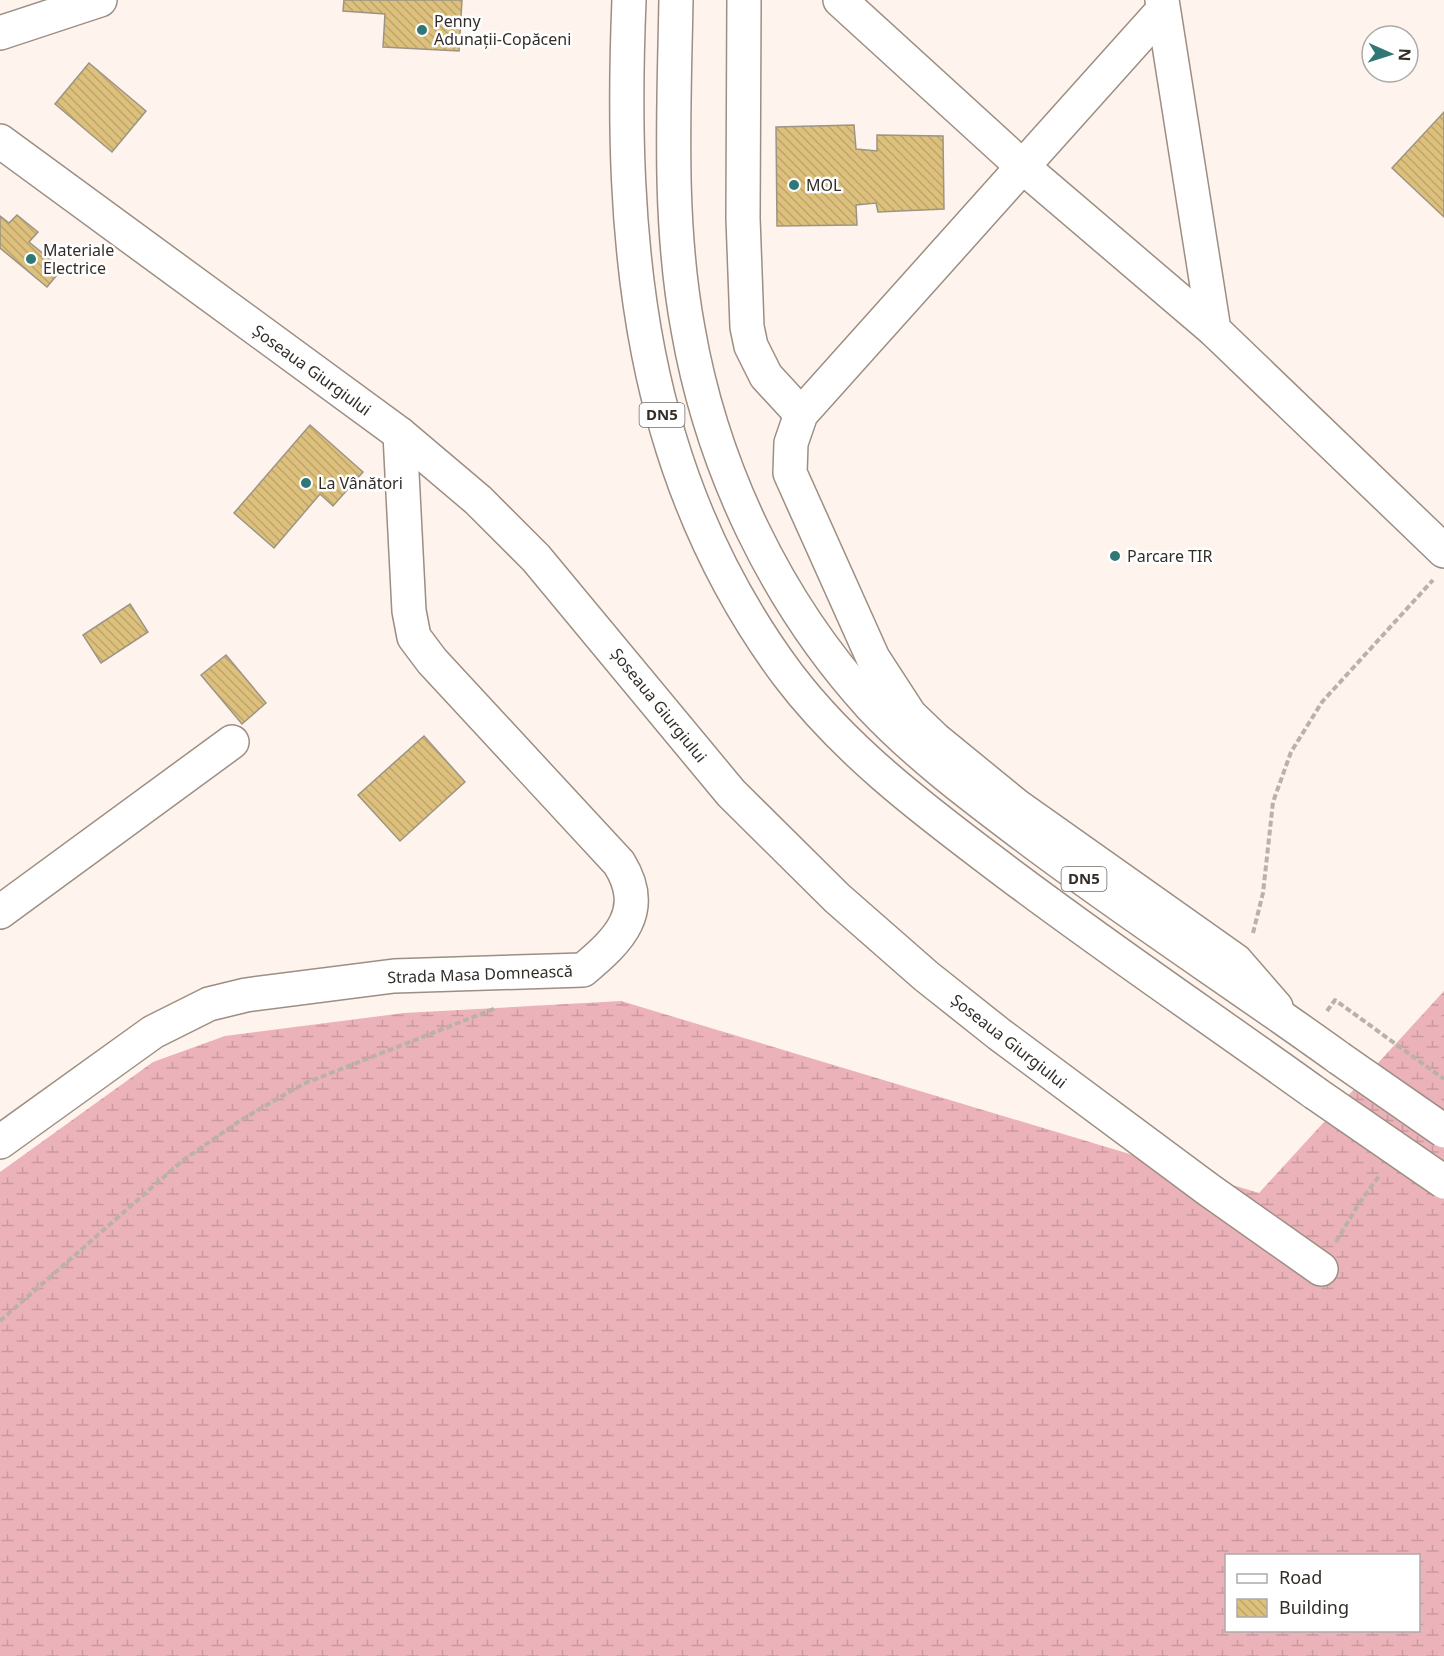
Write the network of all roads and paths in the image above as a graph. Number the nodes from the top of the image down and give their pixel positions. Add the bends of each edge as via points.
1 (100, 0) edge
2 (621, 0) edge
3 (629, 0) edge
4 (676, 0) edge
5 (744, 0) edge
6 (840, 0) edge
7 (1162, 5) edge
8 (0, 33) edge
9 (627, 35) junction
10 (0, 141) edge
11 (1023, 167) junction
12 (1214, 330) junction
13 (801, 414) junction
14 (400, 434) junction
15 (1440, 564) edge
16 (232, 742) dead end
17 (0, 912) edge
18 (1236, 961) junction
19 (507, 1003) dead end
20 (1299, 1030) junction
21 (1444, 1079) edge
22 (1444, 1131) edge
23 (0, 1142) edge
24 (1444, 1182) edge
25 (1321, 1269) dead end
26 (0, 1321) edge

1 - 8 main road
2 - 9 main road
3 - 9 main road, DN5
4 - 20 main road, DN5 via 675,196 687,328 725,466 753,531 783,585 848,678 914,747 1061,863
5 - 13 main road via 747,327 751,346 766,376
6 - 11 main road
7 - 11 main road
7 - 12 main road
9 - 24 main road, DN5, bridge via 631,226 639,309 653,385 700,528 746,612 796,685 890,781 1044,901
10 - 14 main road, Șoseaua Giurgiului
11 - 12 main road
11 - 13 main road
12 - 15 main road
13 - 18 main road via 789,452 793,482 873,658 910,715 1026,812
14 - 23 main road, Strada Masa Domnească via 408,611 414,638 619,863 631,899 621,934 583,970 394,976 246,995 209,1004 153,1032
14 - 25 main road, Șoseaua Giurgiului via 478,500 536,558 731,793 837,898 999,1034
15 - 18 path via 1322,702 1290,752 1273,802 1263,893 1251,942
16 - 17 main road
18 - 20 main road
19 - 26 path via 303,1084 241,1120 182,1161
20 - 21 path via 1335,1000
20 - 22 main road, DN5, bridge

